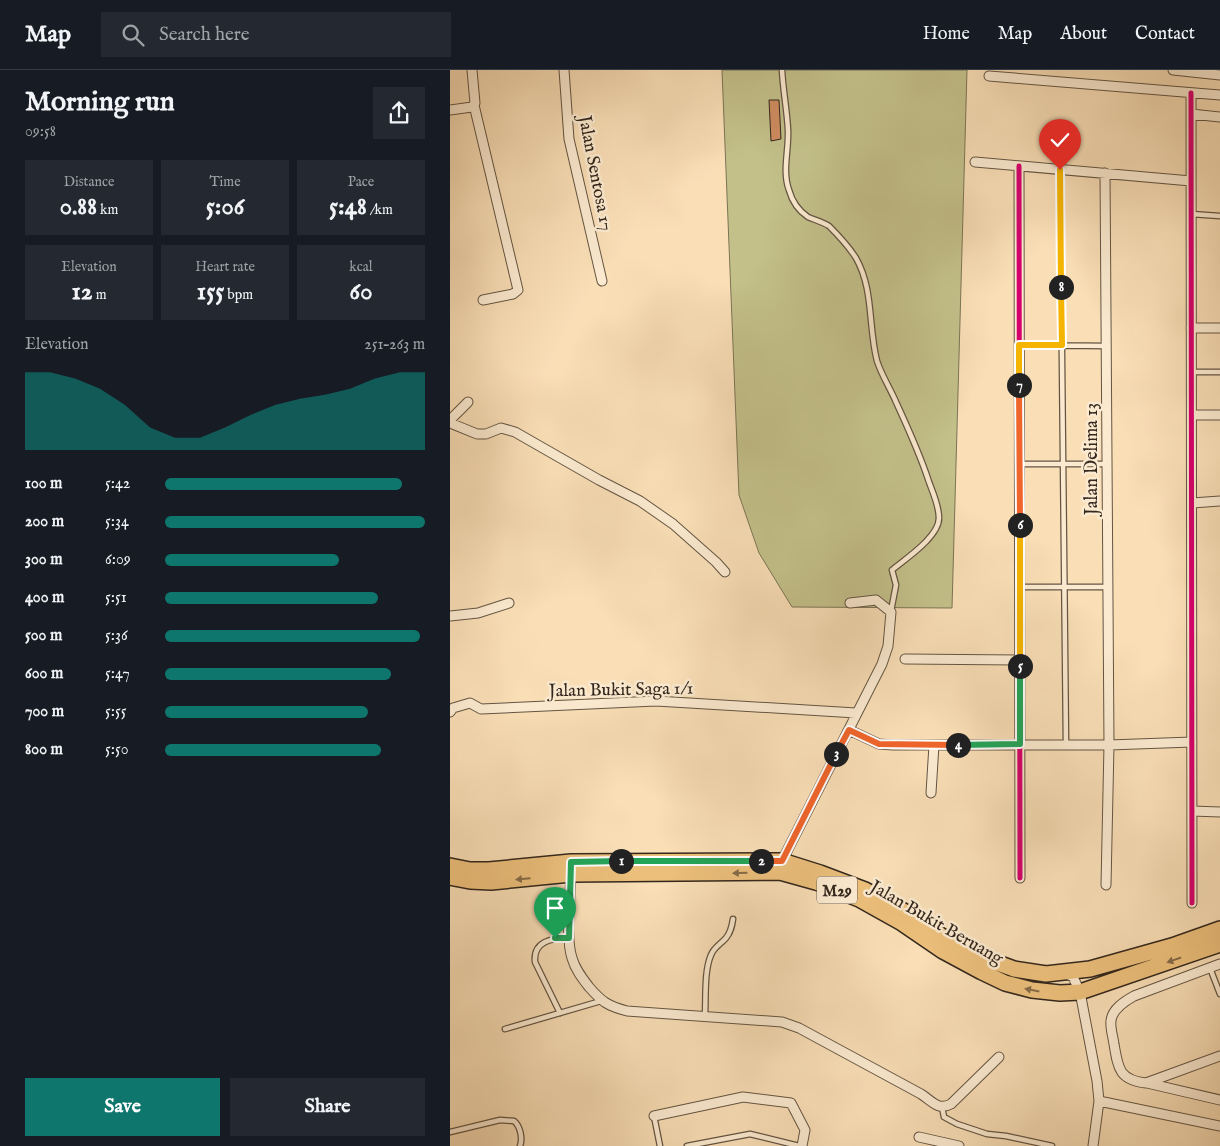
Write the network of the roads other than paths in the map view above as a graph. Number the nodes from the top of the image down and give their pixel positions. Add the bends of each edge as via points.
1 (472, 70) edge
2 (564, 70) edge
3 (782, 70) edge
4 (1173, 70) edge
5 (1220, 75) edge
6 (989, 76) dead end
7 (1191, 93) junction
8 (1220, 96) edge
9 (474, 104) junction
10 (450, 110) edge
11 (1191, 114) junction
12 (1220, 117) edge
13 (975, 162) dead end
14 (1019, 166) junction
15 (1060, 170) junction
16 (1105, 173) junction
17 (1191, 181) junction
18 (1191, 214) junction
19 (1220, 216) edge
20 (602, 281) dead end
21 (482, 300) dead end
22 (1191, 328) junction
23 (1220, 328) edge
24 (1019, 345) junction
25 (1062, 345) junction
26 (1106, 346) junction
27 (1192, 372) junction
28 (1220, 372) edge
29 (468, 402) dead end
30 (1192, 415) junction
31 (1220, 415) edge
32 (450, 421) edge
33 (1020, 464) junction
34 (1063, 464) junction
35 (1107, 464) junction
36 (1220, 501) edge
37 (1192, 502) junction
38 (725, 572) dead end
39 (1020, 587) junction
40 (1064, 587) junction
41 (1108, 587) junction
42 (509, 602) dead end
43 (850, 603) dead end
44 (891, 612) junction
45 (450, 616) edge
46 (906, 659) dead end
47 (1020, 660) junction
48 (450, 712) edge
49 (856, 713) junction
50 (849, 730) junction
51 (1192, 742) junction
52 (1020, 744) junction
53 (1066, 744) junction
54 (934, 745) junction
55 (1109, 745) junction
56 (931, 793) dead end
57 (1192, 811) junction
58 (1220, 812) edge
59 (782, 861) junction
60 (450, 866) edge
61 (571, 868) junction
62 (450, 877) edge
63 (1020, 878) dead end
64 (1106, 885) dead end
65 (1192, 903) dead end
66 (733, 919) dead end
67 (1220, 929) edge
68 (569, 938) junction
69 (1220, 944) edge
70 (1220, 964) edge
71 (1210, 968) junction
72 (1090, 969) junction
73 (1064, 973) junction
74 (1080, 992) junction
75 (1220, 994) edge
76 (601, 1001) junction
77 (560, 1013) junction
78 (705, 1015) junction
79 (505, 1029) dead end
80 (1220, 1056) edge
81 (999, 1057) dead end
82 (1146, 1083) junction
83 (1220, 1100) edge
84 (1099, 1101) junction
85 (942, 1108) junction
86 (654, 1116) joint
87 (1220, 1126) edge
88 (450, 1132) edge
89 (919, 1137) dead end
90 (520, 1146) edge
91 (660, 1146) edge
92 (686, 1146) edge
93 (800, 1146) edge
94 (959, 1146) edge
95 (1052, 1146) edge
96 (1093, 1146) edge

1 - 9 street
2 - 20 street, Jalan Sentosa 17 via 569,139
3 - 44 lane via 788,131 788,189 795,205 808,216 828,225 854,256 864,274 877,360 913,439 940,520 920,548 892,570 896,585
4 - 5 street
6 - 7 street
7 - 8 street
7 - 11 street
9 - 10 street
9 - 21 street via 518,290 514,294
11 - 12 street
11 - 17 street
13 - 14 street
14 - 15 street
14 - 24 street
15 - 16 street
15 - 25 lane
16 - 17 street
16 - 26 street, Jalan Delima 13
17 - 18 street
18 - 19 lane
18 - 22 street
22 - 23 street
22 - 27 street
24 - 25 lane
24 - 33 street
25 - 26 lane
25 - 34 lane
26 - 35 street, Jalan Delima 13
27 - 28 lane
27 - 30 street
29 - 32 street
30 - 31 street
30 - 37 street
32 - 38 street via 476,434 501,428 515,432 640,500 673,524
33 - 34 lane
33 - 39 street
34 - 35 lane
34 - 40 lane
35 - 41 street, Jalan Delima 13
36 - 37 street
37 - 51 street
39 - 40 lane
39 - 47 street
40 - 41 lane
40 - 53 lane
41 - 55 street, Jalan Delima 13
42 - 45 street via 478,613
43 - 44 street via 876,600
44 - 49 street via 888,646 882,664
46 - 47 street
47 - 52 street
48 - 49 street, Jalan Bukit Saga 1/1 via 470,703 481,709 656,700
49 - 50 street
50 - 54 street via 879,744
50 - 59 street
51 - 55 street
51 - 57 street
52 - 53 street
52 - 54 street
52 - 63 street
53 - 55 street
54 - 56 street
55 - 64 street, Jalan Delima 13
57 - 58 street
57 - 65 street
59 - 61 main road, Jalan Bukit Beruang / M29
59 - 73 main road, Jalan Bukit Beruang / M29 via 865,890 949,941 984,958 1014,968 1046,974
60 - 61 main road, Jalan Bukit Beruang / M29 via 470,870
61 -> 62 main road, Jalan Bukit Beruang / M29 via 491,882
61 - 68 street
74 -> 61 main road, Jalan Bukit Beruang / M29 via 1032,990 1005,982 943,951 858,899 780,872
66 - 78 lane via 726,938 711,955
67 - 72 main road, Jalan Bukit Beruang / M29
68 - 76 street via 575,967
68 - 77 lane via 555,938 537,948 534,954
69 -> 74 main road, Jalan Bukit Beruang / M29
70 - 71 street
71 - 75 lane
71 - 82 street via 1134,996 1116,1010 1111,1020 1118,1067 1125,1077
72 - 73 main road, Jalan Bukit Beruang / M29
72 - 74 street via 1082,978
73 - 74 street via 1073,977
74 - 84 street
76 - 77 lane
76 - 78 street via 627,1011
77 - 79 lane
78 - 85 street via 791,1024
80 - 82 street
81 - 85 street via 951,1104
82 - 83 street
84 - 87 street
84 - 96 street
85 - 95 lane via 944,1117 957,1124 987,1134
86 - 91 lane
86 - 93 street via 743,1097 792,1104 806,1130
88 - 90 lane via 500,1120 514,1121 520,1128
89 - 94 street
92 - 93 lane via 750,1134

